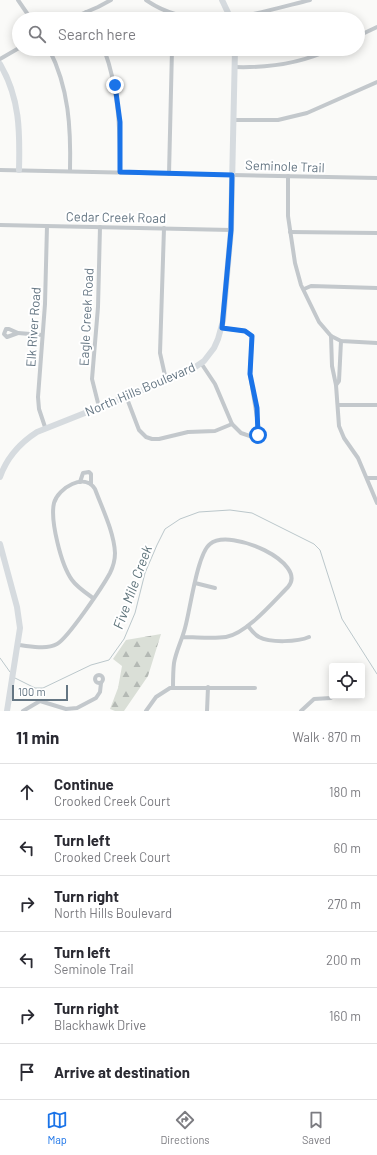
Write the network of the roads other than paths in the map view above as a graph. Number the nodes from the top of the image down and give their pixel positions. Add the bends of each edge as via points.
1 (18, 0) edge
2 (111, 0) edge
3 (146, 0) edge
4 (222, 0) edge
5 (310, 0) edge
6 (26, 12) edge
7 (86, 12) edge
8 (167, 12) edge
9 (228, 12) edge
10 (260, 12) edge
11 (377, 27) edge
12 (365, 33) edge
13 (12, 52) edge
14 (52, 56) edge
15 (106, 56) edge
16 (172, 56) edge
17 (235, 56) edge
18 (314, 56) edge
19 (0, 59) edge
20 (0, 64) edge
21 (235, 67) junction
22 (377, 82) edge
23 (233, 120) junction
24 (0, 170) edge
25 (19, 170) junction
26 (70, 171) junction
27 (120, 172) junction
28 (169, 174) junction
29 (232, 175) junction
30 (288, 176) junction
31 (377, 178) edge
32 (0, 225) edge
33 (47, 226) junction
34 (100, 227) junction
35 (164, 228) junction
36 (231, 230) junction
37 (290, 232) junction
38 (377, 233) edge
39 (377, 288) edge
40 (304, 289) junction
41 (222, 328) junction
42 (18, 333) dead end
43 (42, 336) junction
44 (331, 336) junction
45 (341, 341) junction
46 (377, 343) edge
47 (201, 363) junction
48 (166, 380) junction
49 (336, 385) junction
50 (126, 396) junction
51 (338, 405) junction
52 (377, 405) edge
53 (99, 407) junction
54 (232, 424) junction
55 (46, 427) junction
56 (0, 476) edge
57 (367, 478) junction
58 (377, 478) edge
59 (80, 482) junction
60 (91, 484) junction
61 (377, 503) edge
62 (0, 544) edge
63 (195, 583) junction
64 (215, 588) dead end
65 (93, 598) junction
66 (248, 626) junction
67 (183, 637) junction
68 (309, 637) dead end
69 (18, 646) junction
70 (101, 683) dead end
71 (208, 687) junction
72 (173, 688) junction
73 (255, 688) dead end
74 (329, 698) edge
75 (58, 708) edge
76 (8, 711) edge
77 (23, 711) edge
78 (146, 711) edge
79 (207, 711) edge
80 (301, 711) edge

1 - 6 street
2 - 7 street
3 - 8 street
4 - 9 street
5 - 10 street
11 - 12 street
13 - 19 street
14 - 26 street via 61,76 68,104
15 - 27 street via 117,98
16 - 28 street
17 - 21 street, North Hills Boulevard
18 - 21 street via 284,65
20 - 25 street via 17,107
21 - 23 street, North Hills Boulevard
22 - 23 street via 307,114 278,120
23 - 29 street, North Hills Boulevard
24 - 25 street, Seminole Trail
25 - 26 street, Seminole Trail
26 - 27 street, Seminole Trail
27 - 28 street, Seminole Trail
28 - 29 street, Seminole Trail
29 - 30 street, Seminole Trail
29 - 36 street, North Hills Boulevard
30 - 31 street, Seminole Trail
30 - 37 street
32 - 33 street, Cedar Creek Road
33 - 34 street, Cedar Creek Road
33 - 43 street, Elk River Road
34 - 35 street, Cedar Creek Road
34 - 53 street, Eagle Creek Road via 98,307 92,379
35 - 36 street, Cedar Creek Road
35 - 48 street via 160,353
36 - 41 street, North Hills Boulevard
37 - 38 street
37 - 40 street via 295,264
39 - 40 street via 311,286
40 - 44 street via 319,322
41 - 47 street, North Hills Boulevard via 216,344
41 - 54 street via 245,331 252,336 250,374 259,426 258,435 254,439 238,431
42 - 43 street
43 - 55 street, Elk River Road via 38,397 39,409
44 - 45 street
44 - 49 street via 332,366
45 - 46 street
45 - 49 street via 339,380
47 - 48 street, North Hills Boulevard via 188,372
47 - 54 street via 215,384
48 - 50 street, North Hills Boulevard
49 - 51 street
50 - 53 street, North Hills Boulevard
50 - 54 street via 139,430 152,439 188,432 215,431
51 - 52 street
51 - 57 street via 341,432 358,458
53 - 55 street, North Hills Boulevard
55 - 56 street, North Hills Boulevard via 21,444 7,461
57 - 58 street
57 - 61 street
59 - 60 street
59 - 60 street via 82,474 86,471 91,474
59 - 65 street via 68,486 60,493 54,504 53,518 68,574
60 - 65 street via 114,542 115,553 110,572
62 - 69 street via 17,607 20,628
63 - 64 street
63 - 66 street via 205,550 218,539 241,541 267,552 282,562 291,572 291,585
63 - 67 street
65 - 69 street via 57,644 45,647
66 - 67 street via 226,637
66 - 68 street via 264,639 298,640
67 - 72 street via 174,664
69 - 76 street
70 - 75 street via 100,692 93,700 71,709
71 - 72 street
71 - 73 street
71 - 79 street
72 - 78 street via 159,694
74 - 80 street via 314,699
75 - 77 street via 40,701

